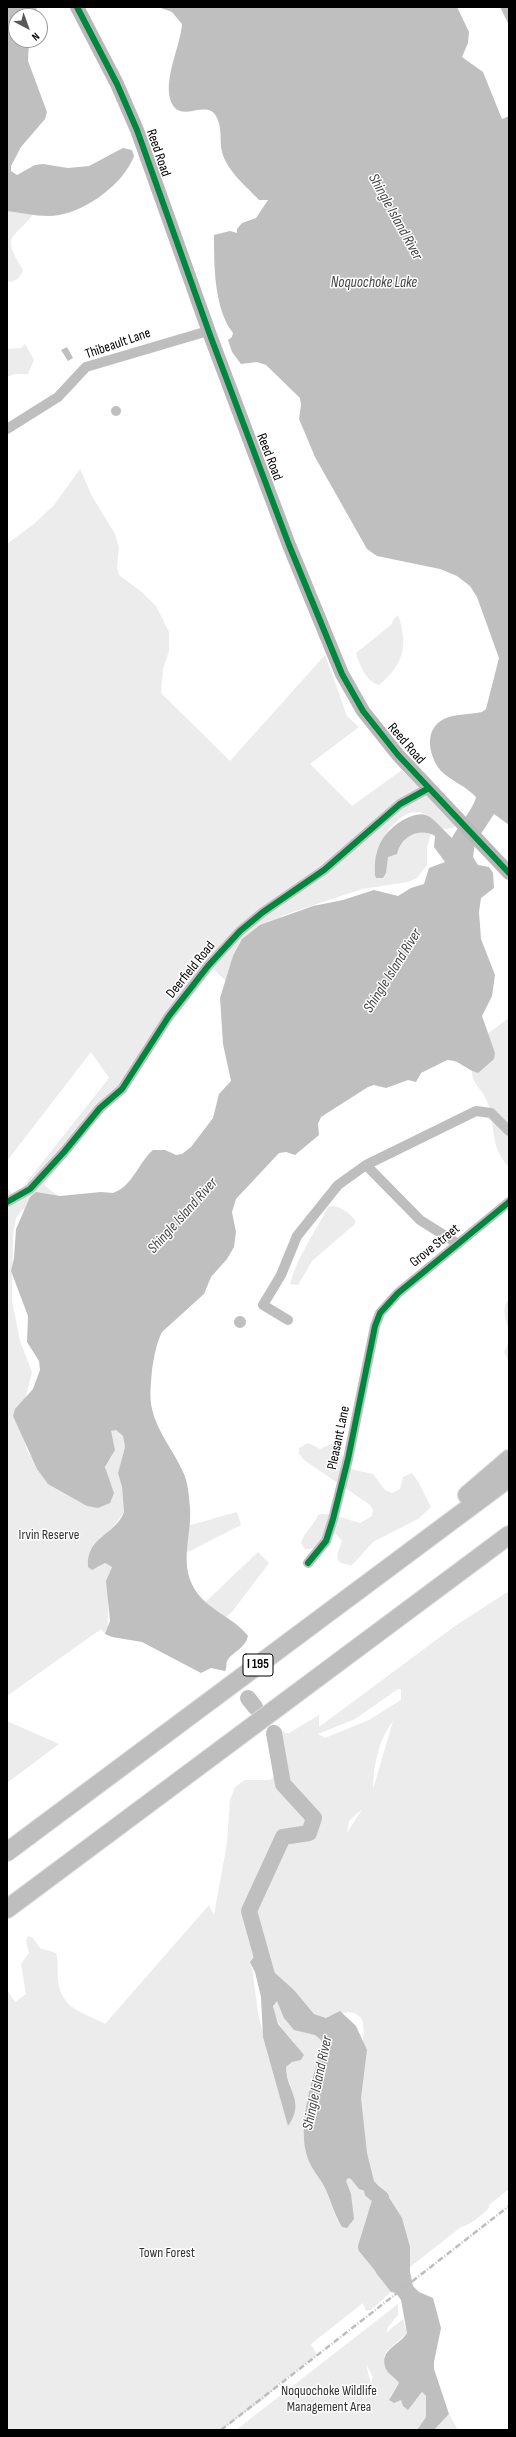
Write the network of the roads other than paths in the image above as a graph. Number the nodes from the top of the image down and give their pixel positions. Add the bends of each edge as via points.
1 (78, 7) edge
2 (208, 330) junction
3 (7, 429) edge
4 (429, 788) junction
5 (508, 868) edge
6 (509, 1131) edge
7 (366, 1165) junction
8 (7, 1202) edge
9 (509, 1202) edge
10 (458, 1244) junction
11 (380, 1313) joint
12 (288, 1320) dead end
13 (509, 1459) edge
14 (509, 1478) edge
15 (509, 1535) edge
16 (509, 1544) edge
17 (308, 1563) dead end
18 (468, 1565) junction
19 (388, 1568) junction
20 (7, 1852) edge
21 (7, 1909) edge

1 - 2 street, Reed Road via 137,130
2 - 3 street, Thibeault Lane via 86,367 58,397
2 - 4 street, Reed Road via 289,544 342,674 363,711 398,755
4 - 5 street, Reed Road
4 - 8 street, Deerfield Road via 400,804 324,870 240,931 208,966 173,1011 122,1089 100,1108 30,1189
6 - 7 street via 491,1113 476,1111
7 - 10 street, Grove Street via 420,1220
7 - 12 street via 338,1185 297,1236 281,1275 263,1305
9 - 10 street, Grove Street
10 - 11 street, Grove Street via 398,1293
11 - 17 street, Pleasant Lane via 333,1519 326,1541
13 - 19 highway via 447,1512
14 - 19 highway, I 195
15 - 18 highway
16 - 18 highway
18 - 21 highway
19 - 20 highway, I 195

